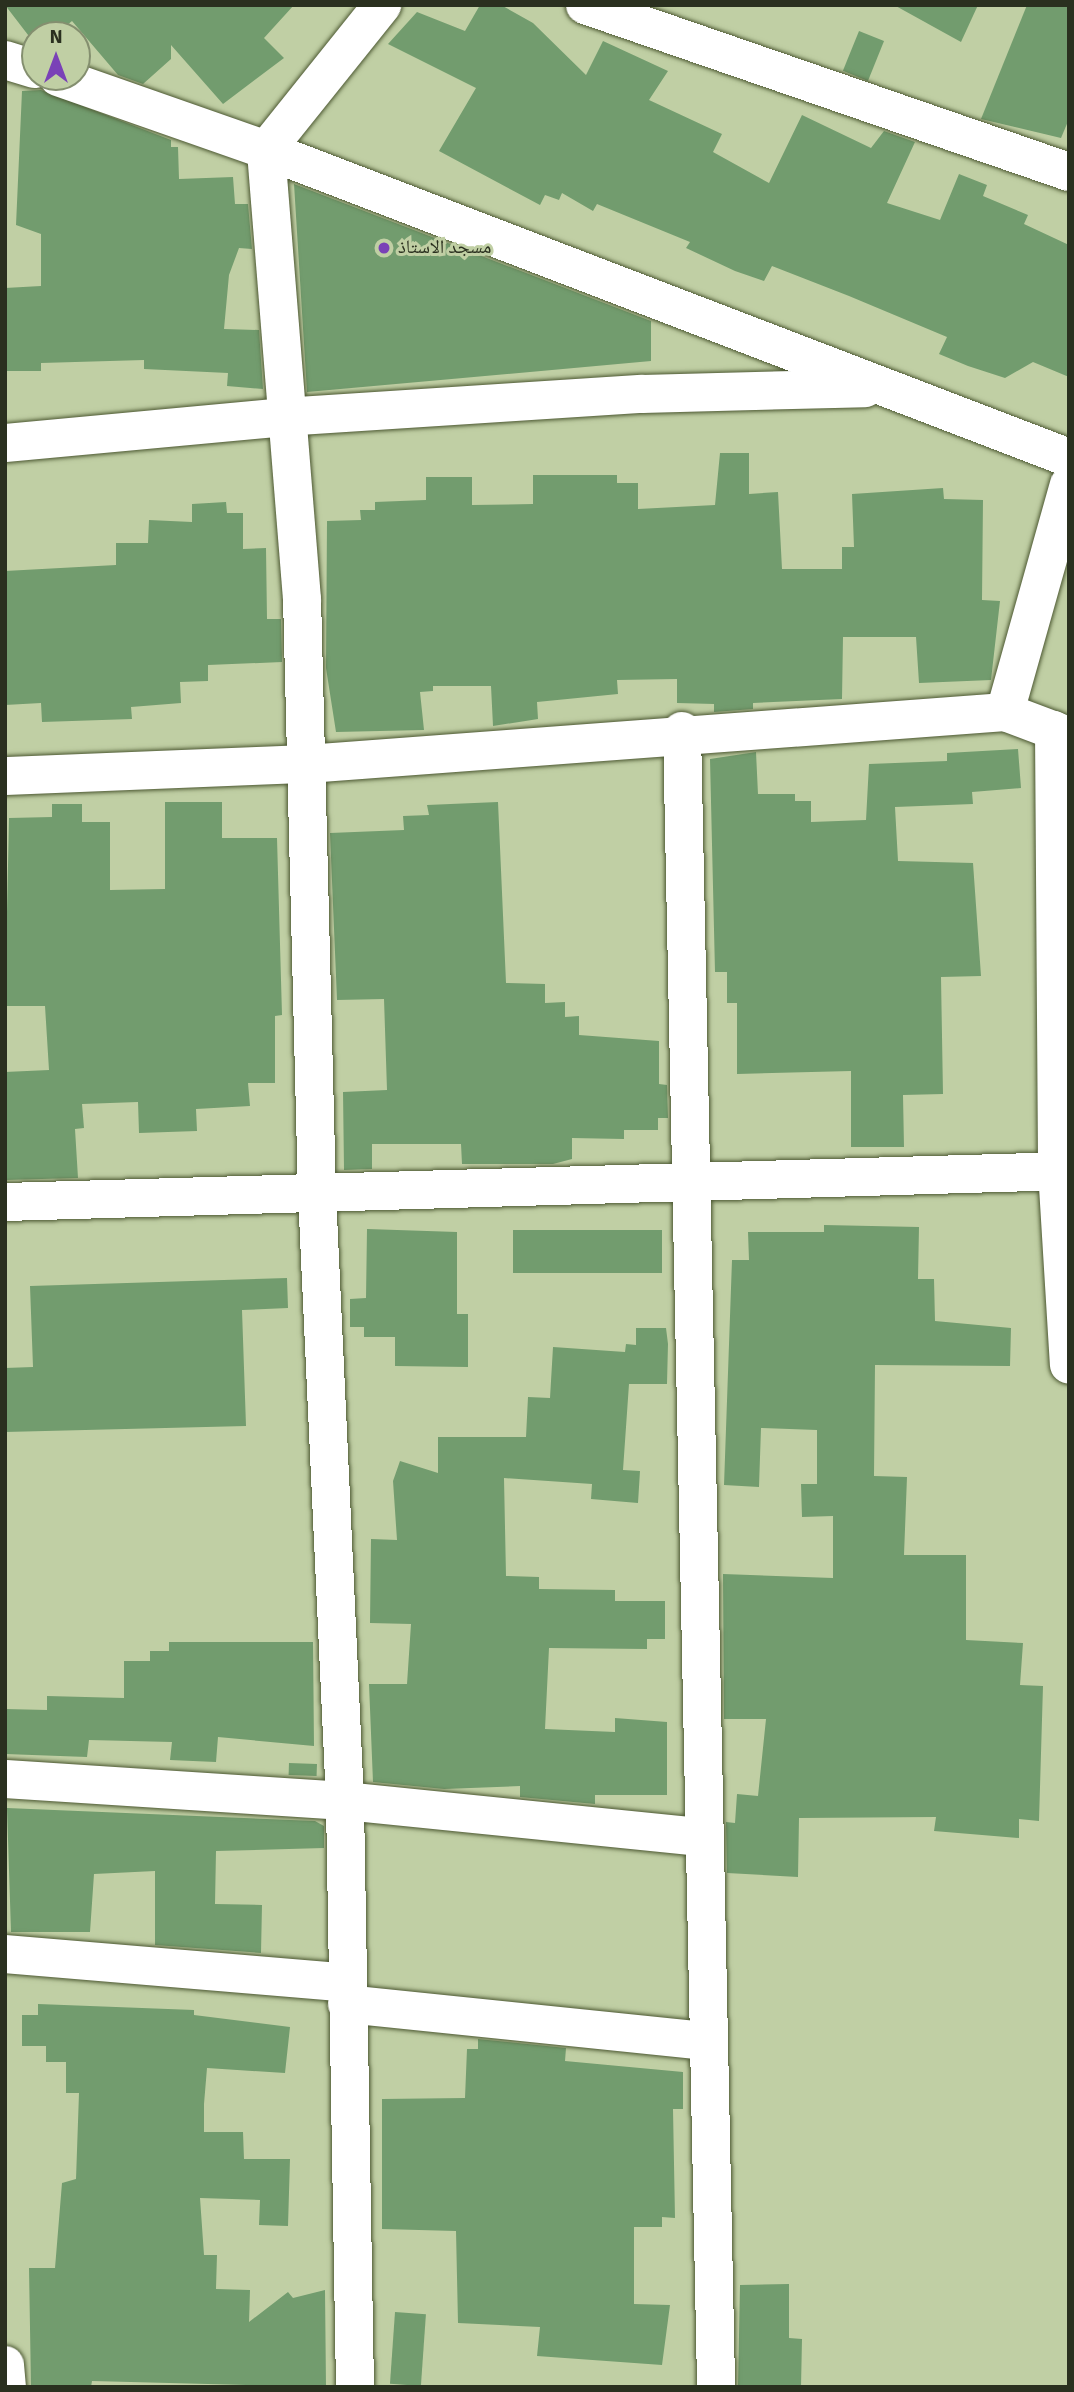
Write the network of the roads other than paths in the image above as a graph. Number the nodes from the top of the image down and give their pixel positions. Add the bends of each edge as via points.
1 (383, 5) edge
2 (585, 5) edge
3 (91, 89) edge
4 (266, 150) junction
5 (1069, 172) edge
6 (890, 388) junction
7 (283, 417) junction
8 (5, 443) edge
9 (1069, 458) edge
10 (1069, 485) edge
11 (1006, 712) junction
12 (682, 731) junction
13 (1061, 733) edge
14 (307, 764) junction
15 (5, 776) edge
16 (1063, 1170) edge
17 (690, 1184) junction
18 (317, 1194) junction
19 (5, 1202) edge
20 (1069, 1365) edge
21 (5, 1779) edge
22 (345, 1801) junction
23 (702, 1837) junction
24 (5, 1954) edge
25 (347, 1993) junction
26 (707, 2041) junction
27 (5, 2365) edge
28 (6, 2387) edge
29 (355, 2387) edge
30 (716, 2387) edge

1 - 4 street
2 - 5 street
3 - 4 street
4 - 6 street
4 - 7 street
6 - 7 street via 728,388
6 - 9 street
7 - 8 street
7 - 14 street via 302,599
10 - 11 street
11 - 12 street
11 - 13 street
12 - 14 street
12 - 17 street
13 - 16 street
14 - 15 street
14 - 18 street
16 - 17 street
16 - 20 street
17 - 18 street
17 - 23 street
18 - 19 street
18 - 22 street
21 - 22 street
22 - 23 street
22 - 25 street
23 - 26 street
24 - 25 street
25 - 26 street
25 - 29 street
26 - 30 street via 716,2183
27 - 28 street

